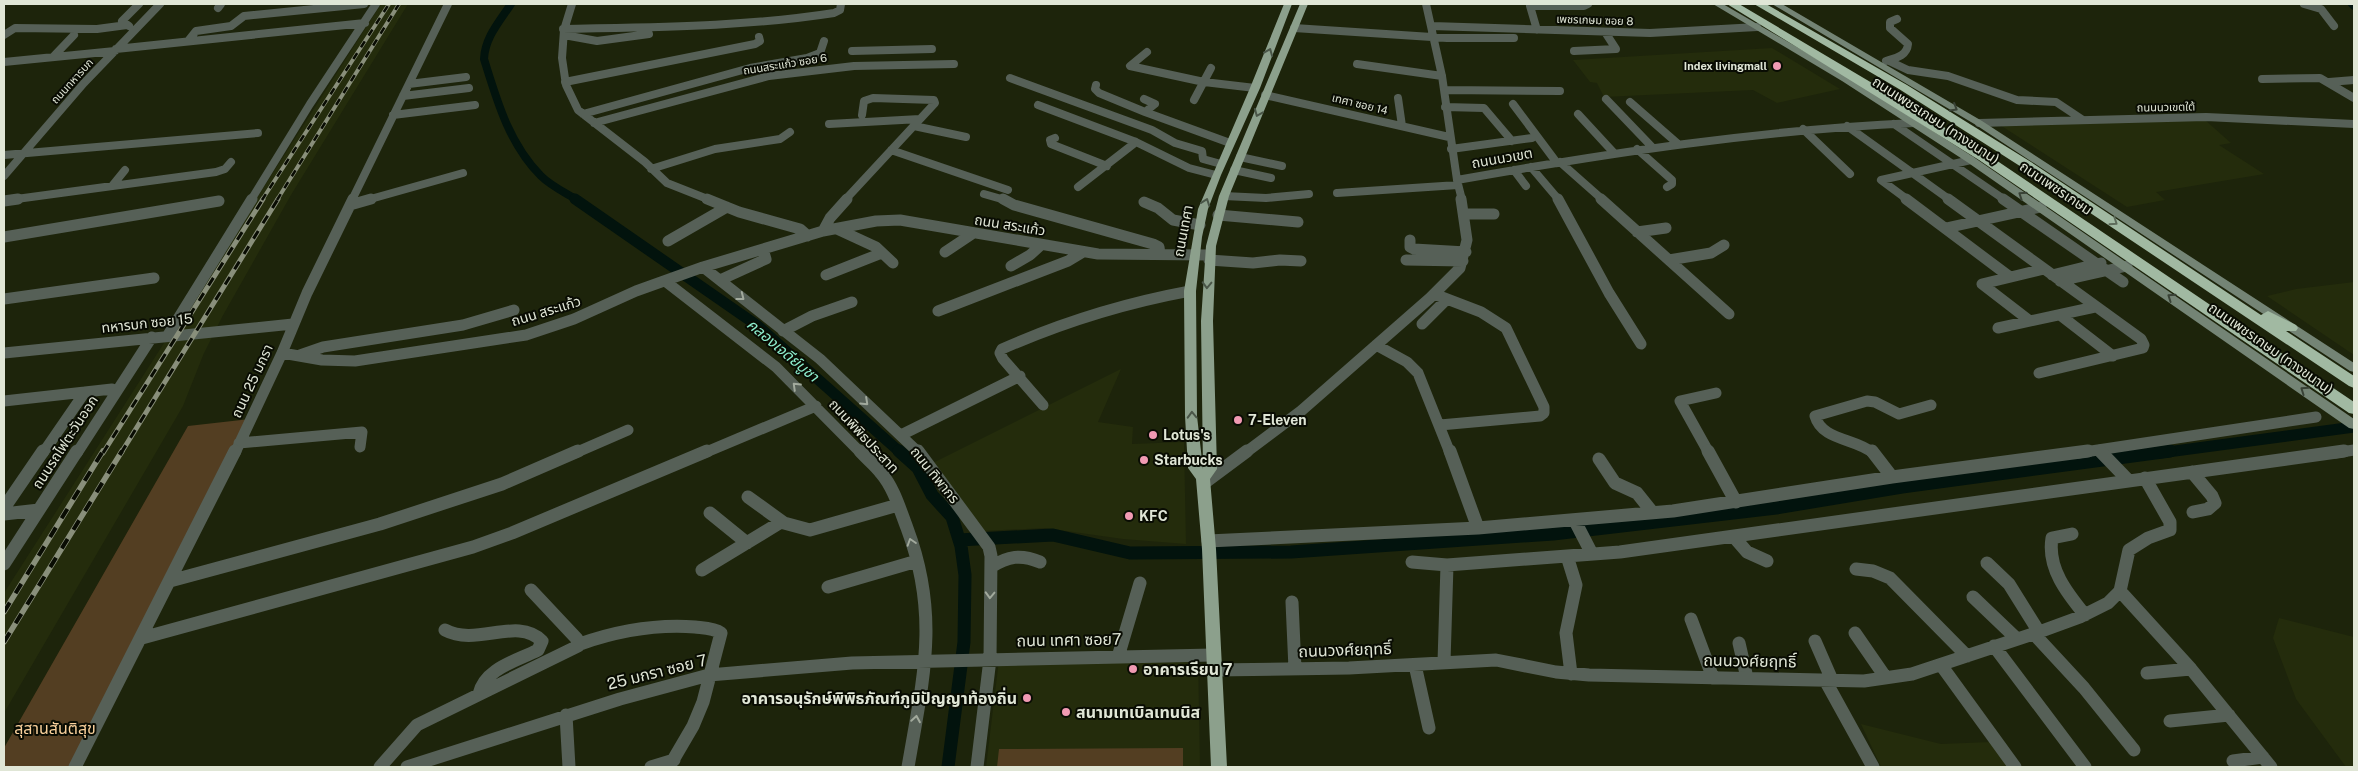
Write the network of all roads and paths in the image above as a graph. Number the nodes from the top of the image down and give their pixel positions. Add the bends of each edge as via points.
1 (139, 4) edge
2 (160, 4) edge
3 (364, 4) edge
4 (376, 4) edge
5 (448, 4) edge
6 (572, 4) edge
7 (841, 4) edge
8 (1288, 4) edge
9 (1304, 4) edge
10 (1426, 4) edge
11 (1588, 4) edge
12 (1717, 4) edge
13 (1732, 4) edge
14 (1760, 4) edge
15 (2306, 4) edge
16 (1776, 6) edge
17 (1897, 19) dead end
18 (365, 22) junction
19 (1432, 26) junction
20 (2334, 26) dead end
21 (1757, 27) junction
22 (4, 28) edge
23 (15, 28) junction
24 (131, 28) junction
25 (1294, 28) junction
26 (1537, 30) junction
27 (562, 32) junction
28 (681, 32) dead end
29 (1605, 32) junction
30 (4, 35) edge
31 (74, 36) dead end
32 (760, 37) dead end
33 (1434, 37) junction
34 (1514, 38) dead end
35 (824, 41) dead end
36 (188, 42) junction
37 (932, 49) dead end
38 (116, 50) junction
39 (1574, 51) dead end
40 (1147, 52) dead end
41 (1815, 52) junction
42 (53, 57) junction
43 (4, 62) edge
44 (1884, 62) junction
45 (954, 64) dead end
46 (1357, 64) dead end
47 (854, 66) junction
48 (1211, 68) dead end
49 (1442, 76) junction
50 (466, 77) dead end
51 (1010, 78) dead end
52 (2262, 79) dead end
53 (2354, 80) edge
54 (565, 82) junction
55 (1204, 82) junction
56 (2329, 82) junction
57 (409, 84) junction
58 (1096, 85) dead end
59 (470, 88) dead end
60 (1254, 88) junction
61 (1444, 90) junction
62 (1560, 91) dead end
63 (403, 96) junction
64 (1265, 96) junction
65 (1398, 98) dead end
66 (2354, 98) edge
67 (1144, 99) dead end
68 (1606, 99) dead end
69 (1194, 100) dead end
70 (1630, 102) dead end
71 (1513, 104) dead end
72 (475, 105) dead end
73 (1038, 105) dead end
74 (1446, 107) junction
75 (1145, 112) junction
76 (583, 114) junction
77 (1578, 114) dead end
78 (393, 115) junction
79 (862, 115) dead end
80 (2083, 120) junction
81 (917, 122) junction
82 (594, 123) junction
83 (1914, 123) junction
84 (1979, 123) junction
85 (829, 124) dead end
86 (1894, 124) junction
87 (2354, 124) edge
88 (1402, 126) junction
89 (1847, 126) junction
90 (1803, 129) junction
91 (790, 132) dead end
92 (258, 133) dead end
93 (966, 137) dead end
94 (1055, 138) dead end
95 (1449, 138) junction
96 (1532, 138) dead end
97 (1512, 141) junction
98 (1136, 142) junction
99 (1230, 143) junction
100 (1677, 143) junction
101 (1652, 147) junction
102 (1451, 149) junction
103 (891, 150) junction
104 (1636, 150) junction
105 (24, 152) junction
106 (1614, 153) junction
107 (4, 155) edge
108 (1240, 157) junction
109 (1970, 160) junction
110 (231, 162) dead end
111 (1559, 163) junction
112 (1221, 164) junction
113 (1952, 164) junction
114 (1107, 166) junction
115 (1282, 166) dead end
116 (1531, 167) junction
117 (651, 169) junction
118 (125, 170) dead end
119 (1234, 170) junction
120 (1514, 170) junction
121 (1910, 172) junction
122 (463, 173) dead end
123 (1850, 174) dead end
124 (1216, 175) junction
125 (4, 176) edge
126 (1271, 178) dead end
127 (1458, 182) junction
128 (112, 186) junction
129 (1526, 186) dead end
130 (1078, 187) dead end
131 (1667, 187) dead end
132 (1008, 190) dead end
133 (1337, 193) dead end
134 (984, 194) dead end
135 (1309, 194) dead end
136 (1224, 196) junction
137 (4, 201) edge
138 (220, 201) dead end
139 (1144, 202) dead end
140 (350, 205) junction
141 (2041, 207) junction
142 (727, 208) junction
143 (2023, 212) junction
144 (1218, 214) junction
145 (1465, 214) junction
146 (1494, 214) dead end
147 (1298, 222) dead end
148 (1978, 222) junction
149 (1200, 225) junction
150 (1666, 228) dead end
151 (1946, 228) junction
152 (837, 229) junction
153 (823, 231) junction
154 (1637, 232) junction
155 (972, 234) junction
156 (808, 236) junction
157 (4, 237) edge
158 (1410, 240) dead end
159 (668, 241) dead end
160 (1724, 244) dead end
161 (1041, 245) junction
162 (763, 249) junction
163 (2101, 249) junction
164 (945, 252) dead end
165 (1083, 252) junction
166 (882, 253) junction
167 (1160, 254) junction
168 (1195, 254) junction
169 (1464, 256) junction
170 (1209, 257) junction
171 (1406, 260) dead end
172 (1669, 260) junction
173 (2117, 260) junction
174 (1301, 261) dead end
175 (893, 263) dead end
176 (2098, 264) junction
177 (1011, 266) dead end
178 (2127, 266) junction
179 (699, 268) junction
180 (2107, 271) junction
181 (826, 275) dead end
182 (2052, 275) junction
183 (2010, 277) junction
184 (154, 278) dead end
185 (668, 279) junction
186 (2162, 279) junction
187 (720, 280) junction
188 (2200, 280) junction
189 (2123, 282) dead end
190 (1190, 291) junction
191 (1434, 294) junction
192 (4, 299) edge
193 (1447, 299) junction
194 (852, 302) dead end
195 (2095, 307) junction
196 (514, 310) dead end
197 (938, 311) dead end
198 (1729, 314) dead end
199 (2060, 315) junction
200 (2030, 321) junction
201 (293, 324) junction
202 (1422, 324) dead end
203 (1998, 328) dead end
204 (2291, 328) junction
205 (784, 331) junction
206 (168, 335) junction
207 (152, 337) junction
208 (1641, 344) dead end
209 (1376, 345) junction
210 (4, 353) edge
211 (282, 354) junction
212 (298, 355) junction
213 (2113, 356) junction
214 (2354, 368) edge
215 (2039, 373) dead end
216 (1020, 376) junction
217 (2354, 382) edge
218 (112, 389) dead end
219 (85, 392) junction
220 (1716, 394) dead end
221 (8, 400) edge
222 (1043, 405) dead end
223 (1931, 405) dead end
224 (816, 406) junction
225 (4, 410) edge
226 (2316, 417) dead end
227 (2351, 417) edge
228 (1440, 425) junction
229 (628, 430) dead end
230 (901, 435) junction
231 (239, 443) junction
232 (360, 447) dead end
233 (2354, 450) edge
234 (2101, 453) junction
235 (1599, 459) dead end
236 (2192, 472) junction
237 (1892, 477) junction
238 (2125, 477) junction
239 (2145, 478) junction
240 (1203, 481) junction
241 (748, 497) dead end
242 (1736, 502) junction
243 (898, 505) junction
244 (4, 508) edge
245 (39, 510) junction
246 (710, 512) dead end
247 (2193, 512) dead end
248 (1653, 513) junction
249 (4, 514) edge
250 (781, 522) junction
251 (1576, 522) junction
252 (1478, 528) junction
253 (2072, 534) dead end
254 (1734, 537) junction
255 (747, 543) junction
256 (1209, 545) junction
257 (1592, 554) junction
258 (1567, 556) junction
259 (917, 561) junction
260 (1767, 561) dead end
261 (1040, 562) dead end
262 (1412, 562) dead end
263 (1987, 563) dead end
264 (4, 564) edge
265 (1447, 565) junction
266 (991, 567) junction
267 (1856, 569) dead end
268 (702, 570) dead end
269 (170, 581) junction
270 (1140, 583) dead end
271 (828, 587) dead end
272 (530, 590) dead end
273 (2120, 591) junction
274 (1973, 597) dead end
275 (1292, 602) dead end
276 (2085, 614) junction
277 (1691, 619) dead end
278 (445, 630) dead end
279 (1856, 633) dead end
280 (2037, 633) junction
281 (142, 638) junction
282 (2017, 639) junction
283 (1815, 641) dead end
284 (1739, 643) dead end
285 (580, 644) junction
286 (1994, 646) junction
287 (1118, 656) junction
288 (1967, 656) junction
289 (983, 659) junction
290 (931, 660) junction
291 (1214, 662) junction
292 (1444, 662) junction
293 (1415, 665) junction
294 (1941, 665) junction
295 (1295, 668) junction
296 (2191, 669) junction
297 (2147, 673) dead end
298 (1570, 674) junction
299 (710, 675) junction
300 (1712, 678) junction
301 (1747, 678) junction
302 (1886, 678) junction
303 (1828, 680) junction
304 (479, 694) junction
305 (566, 715) junction
306 (2229, 715) junction
307 (2170, 721) dead end
308 (1429, 728) dead end
309 (2134, 750) dead end
310 (2233, 762) dead end
311 (2267, 762) edge
312 (671, 763) edge
313 (75, 767) edge
314 (380, 767) edge
315 (407, 767) edge
316 (569, 767) edge
317 (651, 767) edge
318 (908, 767) edge
319 (977, 767) edge
320 (1219, 767) edge
321 (1873, 767) edge
322 (2015, 767) edge
323 (2085, 767) edge

1 - 24 street via 122,21
2 - 24 street, ถนนทหารบก
3 - 36 street via 244,16 231,26 196,30
4 - 18 street
5 - 57 street, ถนน 25 มกรา
6 - 27 street
7 - 27 street via 840,10 834,13 767,22
60 -> 8 main road, ถนนเทศา
9 - 25 main road, ถนนเทศา
10 - 19 street
11 - 26 street via 1530,6
12 - 21 main road, ถนนเพชรเกษม (ทางขนาน)
13 - 41 highway, ถนนเพชรเกษม
14 - 16 highway, ถนนเพชรเกษม
15 - 20 street via 2320,9
16 - 41 highway via 1760,15 1796,36
16 - 44 main road, ถนนเพชรเกษม (ทางขนาน)
16 -> 188 highway, ถนนเพชรเกษม via 2070,193
17 - 44 street via 1890,22 1890,28 1908,44 1908,50 1906,54
18 - 36 street
18 - 206 street via 310,104
19 - 26 street, เพชรเกษม ซอย 8
19 - 33 street
21 - 29 street, เพชรเกษม ซอย 8
21 - 83 main road, ถนนเพชรเกษม (ทางขนาน)
22 - 23 street
23 - 24 street
23 - 30 street
24 - 38 street, ถนนทหารบก
25 - 33 street
25 - 64 main road, ถนนเทศา
26 - 29 street, เพชรเกษม ซอย 8
27 - 28 street via 597,41
27 - 54 street via 560,59
29 - 39 street via 1616,48
31 - 42 street
32 - 54 street via 757,44
33 - 34 street
33 - 49 street
35 - 76 street via 820,53 807,58 750,68
36 - 38 street
37 - 47 street via 854,47 851,58
38 - 42 street
38 - 105 street, ถนนทหารบก
40 - 55 street via 1130,66
41 - 186 highway, ถนนเพชรเกษม via 1976,152
42 - 43 street
44 - 80 street via 1908,70 1948,76 2017,100 2060,103
44 -> 84 main road, ถนนเพชรเกษม (ทางขนาน)
45 - 47 street, ถนนสระแก้ว ซอย 6
46 - 49 street
47 - 82 street, ถนนสระแก้ว ซอย 6 via 756,79
48 - 55 street
49 - 61 street
50 - 57 street
51 - 112 street via 1200,150 1202,159
52 - 56 street via 2316,77
53 - 56 street
54 - 76 street via 573,103
55 - 60 street
55 - 69 street
56 - 66 street
57 - 63 street, ถนน 25 มกรา
58 - 75 street via 1099,93
59 - 63 street
60 - 99 main road, ถนนเทศา
61 - 62 street
61 - 74 street
63 - 78 street, ถนน 25 มกรา
64 - 88 street, เทศา ซอย 14
64 -> 108 main road, ถนนเทศา
65 - 88 street
67 - 75 street via 1155,104
68 - 101 street
70 - 100 street
71 - 111 street
72 - 78 street
73 - 98 street
74 - 95 street
74 - 97 street via 1484,108
75 - 99 street
76 - 82 street
77 - 106 street
78 - 140 street, ถนน 25 มกรา
79 - 81 street via 864,102 873,98 934,100 935,103
80 - 84 street, ถนนนวเขตใต้
80 - 87 street, ถนนนวเขตใต้ via 2206,117
81 - 85 street
81 - 93 street
81 - 103 street
82 - 117 street
83 - 86 street, ถนนนวเขต
83 - 109 main road, ถนนเพชรเกษม (ทางขนาน)
84 - 204 main road, ถนนเพชรเกษม (ทางขนาน)
86 - 89 street, ถนนนวเขต
86 - 113 street
88 - 95 street, เทศา ซอย 14
89 - 90 street, ถนนนวเขต
89 - 121 street
90 - 100 street, ถนนนวเขต
90 - 123 street
91 - 117 street via 780,139 715,148
92 - 105 street
94 - 114 street via 1050,140 1051,144
95 - 102 street
96 - 97 street
97 - 102 street
98 - 114 street
98 - 124 street via 1189,168
99 - 112 main road, ถนนเทศา
100 - 101 street, ถนนนวเขต
101 - 104 street, ถนนนวเขต
102 - 127 street
103 - 132 street
103 - 153 street via 830,218
104 - 106 street, ถนนนวเขต
104 - 131 street via 1672,180
105 - 107 street
105 - 125 street, ถนนทหารบก
106 - 111 street, ถนนนวเขต
108 - 115 street
108 - 119 main road, ถนนเทศา
109 - 113 street
141 -> 109 main road, ถนนเพชรเกษม (ทางขนาน)
110 - 128 street via 222,171
111 - 116 street, ถนนนวเขต
111 - 154 street
112 - 124 main road, ถนนเทศา
113 - 121 street
113 - 143 street
114 - 130 street
116 - 120 street, ถนนนวเขต
116 - 208 street via 1557,197
117 - 142 street via 674,187
118 - 128 street
119 - 126 street
119 - 136 main road, ถนนเทศา
120 - 127 street, ถนนนวเขต
120 - 129 street
121 - 148 street
121 - 151 street via 1881,180
122 - 140 street
149 -> 124 main road, ถนนเทศา
127 - 133 street
127 - 145 street, ถนนนวเขต
128 - 137 street
134 - 167 street via 1153,244 1159,247
135 - 136 street via 1266,198
136 - 144 main road, ถนนเทศา
138 - 157 street
139 - 149 street via 1173,220
140 - 201 street, ถนน 25 มกรา
141 - 143 street
141 - 163 main road, ถนนเพชรเกษม (ทางขนาน)
142 - 156 street via 800,229
142 - 159 street
143 - 148 street
143 - 176 street
144 - 147 street
144 - 170 main road, ถนนเทศา
145 - 146 street
145 - 169 street, ถนนนวเขต via 1467,240
148 - 151 street
148 - 182 street
149 - 168 main road, ถนนเทศา
150 - 154 street
151 - 183 street
152 - 153 street, ถนน สระแก้ว
152 - 155 street, ถนน สระแก้ว via 900,220
152 - 166 street
153 - 156 street, ถนน สระแก้ว
154 - 172 street
155 - 161 street, ถนน สระแก้ว
155 - 164 street
156 - 162 street, ถนน สระแก้ว
158 - 169 street via 1410,247 1414,249
160 - 172 street via 1711,253
161 - 165 street, ถนน สระแก้ว
161 - 177 street
162 - 179 street, ถนน สระแก้ว
162 - 187 street via 766,259
163 - 173 main road, ถนนเพชรเกษม (ทางขนาน)
163 - 186 highway
165 - 167 street, ถนน สระแก้ว
165 - 197 street via 1068,261
166 - 175 street
166 - 181 street
167 - 168 street, ถนน สระแก้ว
168 - 170 street, ถนน สระแก้ว
168 - 190 main road, ถนนเทศา
169 - 171 street
169 - 191 street via 1460,268
170 - 174 street, ถนน สระแก้ว via 1253,263
170 -> 240 main road, ถนนเทศา via 1210,469
172 - 198 street
173 - 176 street
173 - 178 main road, ถนนเพชรเกษม (ทางขนาน)
176 - 180 street
176 - 182 street
178 - 180 street
227 -> 178 main road, ถนนเพชรเกษม (ทางขนาน)
179 - 185 street, ถนน สระแก้ว
179 - 187 street, ถนน ทิพากร
180 - 182 street
180 - 189 street
182 - 183 street
182 - 195 street
183 - 200 street via 1982,285
184 - 192 street
185 - 212 street, ถนน สระแก้ว via 574,319 526,335 355,361
224 -> 185 street, ถนนพิพิธประสาท via 776,367
186 - 227 highway, ถนนเพชรเกษม
187 -> 205 street, ถนน ทิพากร
188 - 204 highway
188 - 217 highway, ถนนเพชรเกษม
190 - 216 street via 1101,311 1002,349 1003,359
240 -> 190 main road, ถนนเทศา via 1195,468 1191,416
191 - 193 street
191 - 209 street
193 - 202 street
193 - 228 street via 1506,328 1544,413 1540,416
194 - 205 street via 812,316
195 - 199 street
195 - 213 street via 2141,339 2144,345
196 - 212 street via 463,324 323,347
199 - 200 street
199 - 213 street
200 - 203 street
201 - 206 street, ทหารบก ซอย 15
201 - 211 street, ถนน 25 มกรา
204 - 214 main road, ถนนเพชรเกษม (ทางขนาน)
205 -> 230 street, ถนน ทิพากร via 820,359
206 - 207 street, ทหารบก ซอย 15
207 - 210 street, ทหารบก ซอย 15
207 - 245 street, ถนนรถไฟตะวันออก
209 - 228 street via 1407,362 1418,373
209 - 240 street via 1301,411
211 - 212 street, ถนน สระแก้ว
211 - 231 street, ถนน 25 มกรา
213 - 215 street
216 - 222 street
216 - 230 street
218 - 219 street
219 - 221 street
219 - 244 street
220 - 242 street via 1680,401
221 - 225 street
223 - 237 street via 1899,414 1867,401 1815,416 1824,431 1871,451
224 - 243 street, ถนนพิพิธประสาท via 882,474
224 - 281 street via 473,547
226 - 234 street
228 - 252 street
229 - 269 street via 502,484 380,524
230 - 266 street, ถนน ทิพากร via 923,456 977,529 989,547
231 - 232 street via 362,432
231 - 269 street, ถนน 25 มกรา
233 - 236 street
234 - 237 street
234 - 238 street
235 - 248 street via 1615,483 1637,494
236 - 239 street
236 - 247 street via 2215,503 2208,509
237 - 242 street
238 - 239 street
238 - 254 street
239 - 273 street via 2170,522 2170,530 2129,550
240 - 256 main road, ถนนเทศา
241 - 250 street
242 - 248 street
243 - 250 street via 810,530 797,530
259 -> 243 street, ถนนพิพิธประสาท
245 - 249 street
245 - 264 street, ถนนรถไฟตะวันออก
246 - 255 street
248 - 251 street
250 - 255 street
251 - 252 street
251 - 257 street
252 - 256 street
253 - 276 street via 2052,538 2050,543 2060,579
254 - 257 street
254 - 260 street via 1747,552
255 - 268 street
256 - 291 main road, ถนนเทศา
257 - 258 street
258 - 265 street
258 - 298 street via 1577,584 1567,633
259 - 271 street
259 - 290 street, ถนนพิพิธประสาท via 923,583
261 - 266 street via 1018,555
262 - 265 street
263 - 280 street via 2007,581
265 - 292 street
266 -> 289 street, ถนน ทิพากร
267 - 288 street via 1873,570 1890,578
269 - 281 street, ถนน 25 มกรา
270 - 287 street
272 - 285 street
273 - 276 street, ถนนวงศ์ยฤทธิ์ via 2108,603
273 - 296 street
274 - 282 street
275 - 295 street
276 - 280 street, ถนนวงศ์ยฤทธิ์
277 - 300 street
278 - 304 street via 450,635 477,638 519,630 540,637 542,641 538,650 482,681
279 - 302 street
280 - 282 street, ถนนวงศ์ยฤทธิ์
280 - 309 street
281 - 313 street, ถนน 25 มกรา
282 - 286 street, ถนนวงศ์ยฤทธิ์
283 - 303 street
284 - 301 street
285 - 299 street via 612,633 681,626 718,630 721,633
285 - 304 street
286 - 288 street, ถนนวงศ์ยฤทธิ์
286 - 323 street
287 - 289 street, ถนน เทศา ซอย7
287 - 291 street, ถนน เทศา ซอย7
288 - 294 street, ถนนวงศ์ยฤทธิ์
289 - 290 street, ถนน เทศา ซอย7
289 - 319 street, ถนน ทิพากร
290 - 299 street, 25 มกรา ซอย 7
318 -> 290 street, ถนนพิพิธประสาท
291 - 295 street, ถนนวงศ์ยฤทธิ์
291 - 320 main road, ถนนเทศา
292 - 293 street, ถนนวงศ์ยฤทธิ์
292 - 298 street, ถนนวงศ์ยฤทธิ์ via 1496,660
293 - 295 street, ถนนวงศ์ยฤทธิ์
293 - 308 street
294 - 302 street, ถนนวงศ์ยฤทธิ์
294 - 322 street
296 - 297 street
296 - 306 street
298 - 300 street, ถนนวงศ์ยฤทธิ์
299 - 305 street, 25 มกรา ซอย 7
299 - 312 street via 703,702
300 - 301 street, ถนนวงศ์ยฤทธิ์
301 - 303 street, ถนนวงศ์ยฤทธิ์
302 - 303 street, ถนนวงศ์ยฤทธิ์
303 - 321 street
304 - 314 street via 417,725
305 - 315 street, 25 มกรา ซอย 7
305 - 316 street
306 - 307 street
306 - 311 street
310 - 311 street
312 - 317 street

